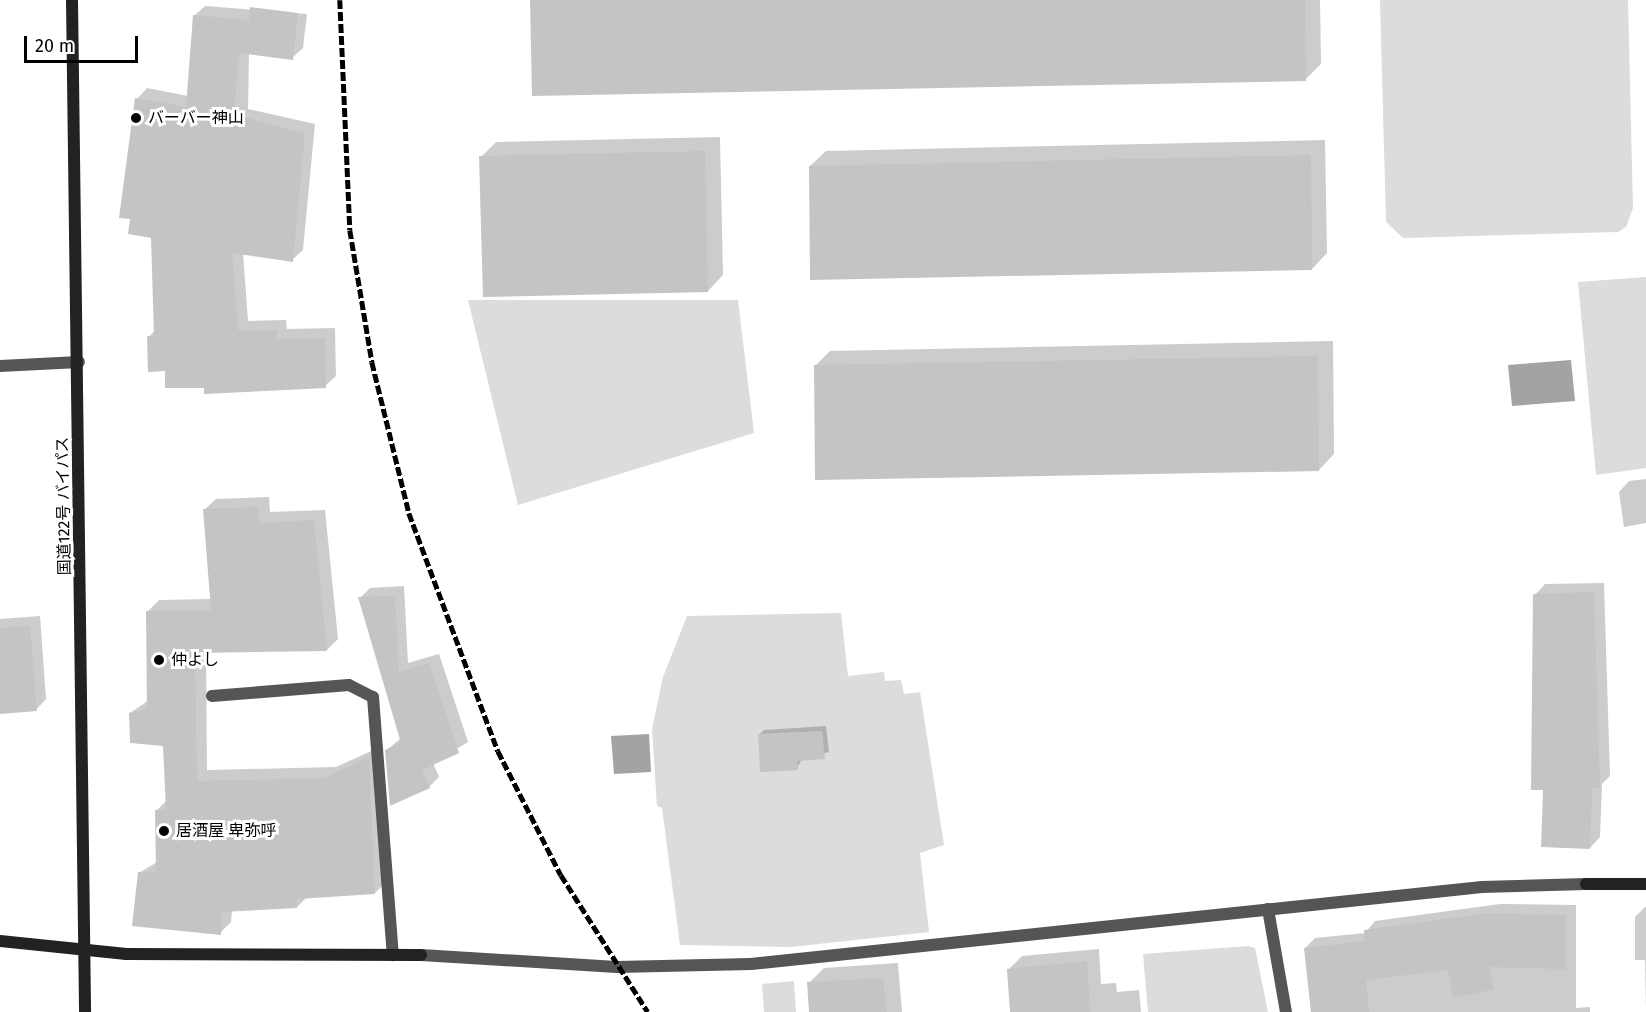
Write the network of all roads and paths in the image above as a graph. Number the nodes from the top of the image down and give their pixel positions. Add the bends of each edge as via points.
1 (72, 0) edge
2 (79, 362) junction
3 (0, 366) edge
4 (212, 696) dead end
5 (1646, 884) edge
6 (1268, 909) junction
7 (0, 941) edge
8 (84, 950) junction
9 (393, 955) junction
10 (85, 1012) edge
11 (1286, 1012) edge

1 - 2 street, 国道122号 バイパス
2 - 3 street
2 - 8 street, 国道122号 バイパス
4 - 9 street via 349,685 367,689 373,698
5 - 6 street via 1511,884
6 - 9 street via 751,964 617,967
6 - 11 street
7 - 8 street
8 - 9 street via 244,957
8 - 10 street, 国道122号 バイパス

